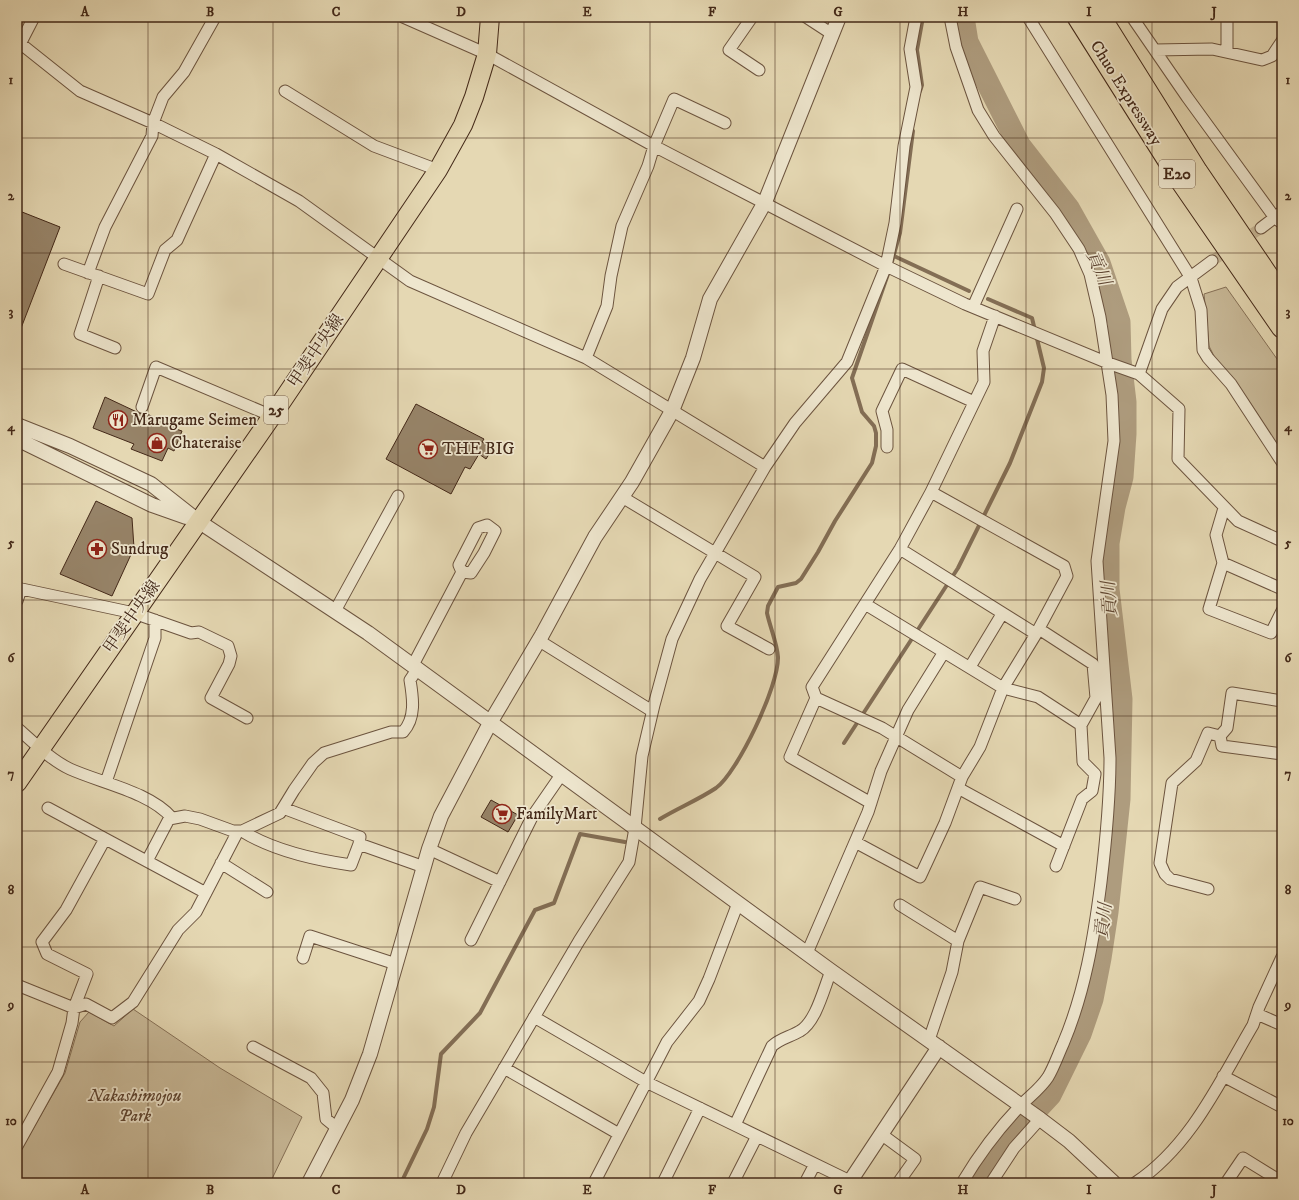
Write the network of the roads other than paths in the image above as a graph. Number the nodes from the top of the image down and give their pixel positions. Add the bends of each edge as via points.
1 (34, 17) edge
2 (215, 17) edge
3 (404, 17) edge
4 (490, 17) edge
5 (752, 17) edge
6 (806, 17) edge
7 (839, 17) edge
8 (916, 17) edge
9 (950, 17) edge
10 (1028, 17) edge
11 (1078, 17) edge
12 (1100, 17) edge
13 (1133, 17) edge
14 (1227, 17) edge
15 (832, 34) junction
16 (1282, 41) edge
17 (19, 47) edge
18 (1155, 50) junction
19 (1227, 52) junction
20 (487, 54) junction
21 (759, 70) dead end
22 (285, 91) dead end
23 (153, 123) junction
24 (725, 123) dead end
25 (654, 146) junction
26 (216, 154) junction
27 (438, 170) junction
28 (765, 202) junction
29 (1017, 209) dead end
30 (1280, 218) edge
31 (1261, 228) tunnel mouth
32 (378, 258) junction
33 (1212, 261) tunnel mouth
34 (64, 264) dead end
35 (887, 267) junction
36 (88, 273) junction
37 (99, 276) junction
38 (1190, 276) junction
39 (1282, 297) edge
40 (973, 307) junction
41 (996, 316) junction
42 (1282, 327) edge
43 (115, 348) dead end
44 (586, 358) junction
45 (1107, 363) junction
46 (1139, 374) junction
47 (974, 402) junction
48 (142, 407) dead end
49 (672, 411) junction
50 (272, 416) junction
51 (17, 424) edge
52 (17, 439) edge
53 (887, 447) dead end
54 (1282, 462) edge
55 (765, 467) junction
56 (931, 492) junction
57 (398, 496) dead end
58 (622, 497) junction
59 (1224, 508) junction
60 (198, 521) junction
61 (1282, 540) edge
62 (900, 549) junction
63 (716, 552) junction
64 (1223, 562) junction
65 (462, 572) dead end
66 (19, 589) edge
67 (1282, 589) edge
68 (17, 601) edge
69 (865, 604) junction
70 (335, 611) junction
71 (1282, 611) edge
72 (134, 614) junction
73 (1002, 614) junction
74 (154, 620) junction
75 (1037, 632) junction
76 (538, 640) junction
77 (768, 649) dead end
78 (944, 652) junction
79 (415, 666) junction
80 (970, 667) junction
81 (1003, 688) junction
82 (816, 698) junction
83 (1282, 701) edge
84 (652, 712) junction
85 (247, 718) dead end
86 (490, 723) junction
87 (1081, 724) junction
88 (17, 728) edge
89 (1220, 736) junction
90 (896, 737) junction
91 (41, 749) junction
92 (1282, 754) edge
93 (562, 775) junction
94 (106, 782) junction
95 (960, 782) junction
96 (17, 783) edge
97 (871, 804) junction
98 (48, 808) dead end
99 (283, 808) junction
100 (172, 818) junction
101 (635, 828) junction
102 (240, 831) junction
103 (105, 839) junction
104 (855, 842) junction
105 (359, 844) junction
106 (1064, 846) junction
107 (429, 849) junction
108 (147, 861) junction
109 (221, 863) junction
110 (1056, 866) dead end
111 (424, 867) junction
112 (500, 882) junction
113 (1208, 889) dead end
114 (267, 892) dead end
115 (206, 893) junction
116 (1015, 899) dead end
117 (738, 903) junction
118 (900, 905) dead end
119 (471, 940) dead end
120 (958, 941) junction
121 (807, 953) junction
122 (1282, 957) edge
123 (303, 958) dead end
124 (396, 964) junction
125 (831, 971) junction
126 (17, 985) edge
127 (74, 1008) junction
128 (1257, 1014) junction
129 (534, 1017) junction
130 (1282, 1025) edge
131 (934, 1044) junction
132 (253, 1047) dead end
133 (504, 1068) junction
134 (1223, 1076) junction
135 (646, 1082) junction
136 (1022, 1106) junction
137 (1282, 1107) edge
138 (700, 1108) junction
139 (1040, 1119) junction
140 (735, 1125) junction
141 (337, 1128) junction
142 (619, 1134) junction
143 (881, 1134) junction
144 (756, 1136) junction
145 (17, 1146) edge
146 (815, 1164) junction
147 (849, 1182) edge
148 (1282, 1182) edge
149 (309, 1183) edge
150 (442, 1183) edge
151 (594, 1183) edge
152 (663, 1183) edge
153 (733, 1183) edge
154 (805, 1183) edge
155 (898, 1183) edge
156 (962, 1183) edge
157 (991, 1183) edge
158 (1114, 1183) edge
159 (1135, 1183) edge
160 (1226, 1183) edge

1 - 17 street
2 - 23 street via 184,72 163,97
3 - 20 street
4 - 20 main road, 甲斐中央線 / 25
5 - 21 street via 730,50
6 - 15 street
7 - 15 street
8 - 35 street via 910,49 916,87 904,146
9 - 45 street via 956,47 978,110 994,136 1055,213 1079,249 1090,274
10 - 38 street
11 - 42 highway, Chuo Expressway / E20 via 1182,182
12 - 39 highway, Chuo Expressway / E20 via 1197,172
13 - 18 street
14 - 19 street
15 - 28 street
16 - 19 street via 1272,56 1262,60
17 - 23 street via 80,90
18 - 19 street via 1212,49
18 - 30 street
20 - 25 street
20 - 27 main road, 甲斐中央線 / 25 via 463,125
22 - 27 street via 374,146
23 - 26 street
23 - 36 street via 152,136 105,227
24 - 25 street via 674,99
25 - 28 street
25 - 44 street via 622,226 607,306
26 - 32 street via 299,201
26 - 37 street via 177,240 165,250 148,294
27 - 32 main road, 甲斐中央線 / 25
28 - 35 street
28 - 49 street via 710,299 693,358
29 - 40 street
30 - 31 street
32 - 44 street via 410,281
32 - 50 main road, 甲斐中央線 / 25
33 - 38 street
34 - 36 street
35 - 40 street
35 - 55 street via 847,362 795,423
36 - 37 street
37 - 43 street via 80,334
38 - 46 street via 1177,287 1162,309
38 - 54 street via 1201,310 1203,350 1231,384
40 - 41 street
41 - 45 street
41 - 47 street via 984,351 984,382
44 - 49 street
45 - 46 street
45 - 136 street via 1112,395 1114,441 1097,561 1110,758 1109,819 1088,965 1072,1023 1048,1077
46 - 59 street via 1179,409 1178,458
47 - 53 street via 902,369 882,411 887,430
47 - 56 street
48 - 50 street via 156,367
49 - 55 street
49 - 58 street
50 - 60 main road, 甲斐中央線 / 25
51 - 60 street via 151,484
52 - 60 street via 152,505
55 - 63 street
56 - 62 street
56 - 75 street via 1064,566 1067,576
57 - 70 street
58 - 63 street
58 - 76 street via 595,537
59 - 61 street via 1238,521
59 - 64 street via 1216,535
60 - 70 street
60 - 72 main road, 甲斐中央線 / 25
62 - 69 street
62 - 73 street
63 - 77 street via 756,577 727,626
63 - 84 street via 700,579 672,639
64 - 67 street
64 - 71 street via 1209,608 1271,633
65 - 79 street
66 - 68 street
66 - 72 street
69 - 78 street
69 - 82 street via 812,687
70 - 79 street
72 - 74 street
72 - 91 main road, 甲斐中央線 / 25
73 - 75 street
73 - 80 street
74 - 85 street via 191,633 198,632 228,646 231,656 229,664 212,698
74 - 94 street via 155,638
75 - 81 street
75 - 87 street via 1093,664 1096,698
76 - 84 street
76 - 86 street
78 - 80 street
78 - 90 street via 908,710
79 - 86 street
79 - 99 street via 410,680 414,705 406,729 403,732 391,732 324,753 313,763
80 - 81 street
81 - 87 street via 1038,697
81 - 95 street via 980,748
82 - 90 street
82 - 97 street via 790,757
83 - 89 street via 1232,693 1227,728
84 - 101 street via 642,756
86 - 93 street
86 - 107 street via 441,816
87 - 106 street via 1083,762 1095,774 1092,791 1082,799
88 - 91 street
89 - 92 street via 1222,746
89 - 113 street via 1208,733 1196,761 1172,783 1160,863 1170,879
90 - 95 street
90 - 97 street via 881,771
91 - 94 street via 70,769
91 - 96 main road, 甲斐中央線 / 25
93 - 101 street
93 - 112 street via 532,817
94 - 100 street via 164,808
95 - 104 street via 945,823 920,877
95 - 106 street
97 - 104 street
98 - 103 street
99 - 102 street via 280,813
99 - 105 street via 360,837
100 - 102 street via 185,816
100 - 108 street via 164,825
101 - 117 street
101 - 129 street via 628,862
102 - 105 street via 271,845 324,861 351,865
102 - 109 street
103 - 108 street
103 - 127 street via 66,910 42,942 47,954 87,974
104 - 121 street
105 - 111 street
106 - 110 street
107 - 111 street
107 - 112 street
108 - 115 street
109 - 114 street
109 - 115 street
111 - 124 street
112 - 119 street
115 - 127 street via 196,912 178,930 133,1002 112,1018 86,1004
116 - 120 street via 980,886
117 - 121 street
117 - 135 street via 698,1001 667,1042
118 - 120 street
120 - 131 street
121 - 125 street
122 - 128 street
123 - 124 street via 310,936
124 - 141 street via 370,1054 352,1100
125 - 131 street
125 - 140 street via 811,1021 800,1031 779,1039 772,1046
126 - 127 street
127 - 145 street via 58,1072
128 - 130 street
128 - 134 street
129 - 133 street
129 - 135 street
131 - 136 street
131 - 143 street
132 - 141 street via 311,1078 323,1093 326,1120
133 - 142 street
133 - 150 street via 466,1133
134 - 137 street
134 - 159 street via 1196,1121 1171,1154
135 - 138 street
135 - 142 street
136 - 139 street
136 - 156 street via 985,1150
138 - 140 street
138 - 152 street
139 - 157 street via 1014,1148
139 - 158 street via 1069,1141
140 - 144 street
141 - 149 street
142 - 151 street
143 - 147 street
143 - 155 street via 915,1159
144 - 146 street
144 - 153 street
146 - 147 street
146 - 154 street
148 - 160 street via 1243,1158

